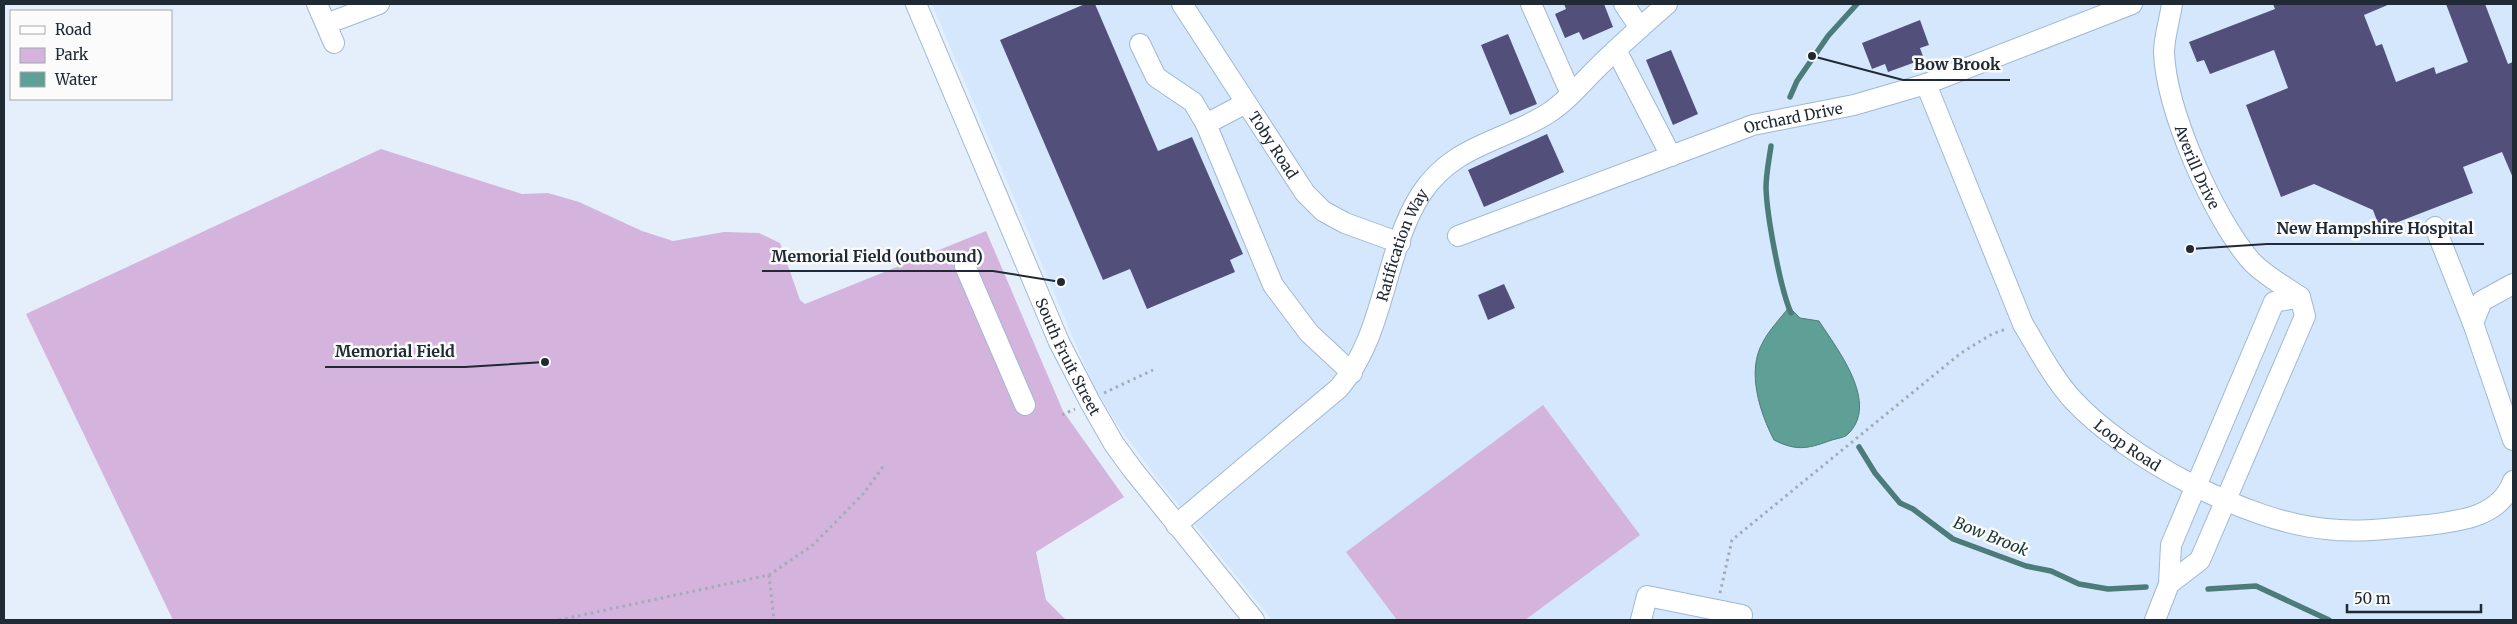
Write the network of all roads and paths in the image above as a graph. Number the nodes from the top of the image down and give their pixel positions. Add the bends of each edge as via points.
1 (317, 4) edge
2 (379, 4) edge
3 (916, 4) edge
4 (1182, 4) edge
5 (1531, 4) edge
6 (1624, 4) edge
7 (1667, 4) edge
8 (2132, 4) edge
9 (2172, 4) edge
10 (326, 24) junction
11 (1640, 28) junction
12 (334, 43) dead end
13 (1140, 44) dead end
14 (1616, 50) junction
15 (1926, 84) junction
16 (1571, 94) junction
17 (1246, 103) junction
18 (1206, 124) junction
19 (1670, 156) junction
20 (2435, 227) dead end
21 (1458, 236) dead end
22 (1400, 243) junction
23 (966, 266) dead end
24 (2513, 284) edge
25 (2300, 298) junction
26 (2473, 323) junction
27 (2009, 328) dead end
28 (1153, 370) dead end
29 (1352, 373) junction
30 (1128, 380) dead end
31 (1025, 405) dead end
32 (2513, 440) edge
33 (885, 464) dead end
34 (2513, 481) edge
35 (2196, 486) junction
36 (2226, 501) junction
37 (1176, 526) junction
38 (769, 576) junction
39 (1722, 580) dead end
40 (2169, 584) junction
41 (559, 620) edge
42 (774, 620) edge
43 (1254, 620) edge
44 (1641, 620) edge
45 (1741, 620) edge
46 (2155, 620) edge

1 - 10 street
2 - 10 street
3 - 37 street, South Fruit Street via 1059,342 1114,444
4 - 17 street, Toby Road
5 - 16 street
6 - 11 street
7 - 11 street, Ratification Way
8 - 15 street, Orchard Drive
9 - 25 street, Averill Drive via 2164,51 2170,95 2195,164 2217,209 2252,262
10 - 12 street
11 - 14 street, Ratification Way
13 - 18 street via 1156,77 1193,102
14 - 16 street, Ratification Way
14 - 19 street
15 - 19 street, Orchard Drive via 1854,105 1753,125
15 - 35 street, Loop Road via 2024,324 2041,355 2072,399 2116,438
16 - 22 street, Ratification Way via 1549,114 1455,158 1421,194
17 - 18 street
17 - 22 street, Toby Road via 1305,193 1323,211 1345,223
18 - 29 street via 1273,285 1309,333
19 - 21 street, Orchard Drive
20 - 26 street
22 - 29 street, Ratification Way via 1370,337
23 - 31 street
24 - 26 street via 2482,301
25 - 35 street via 2274,302
25 - 36 street via 2305,316
26 - 32 street
27 - 39 path via 1961,353 1732,540
28 - 30 path
29 - 37 street, Ratification Way via 1339,388
33 - 38 path via 864,493 813,544
34 - 36 street, Loop Road via 2495,507 2465,521 2373,530 2325,529 2254,513
35 - 36 street, Loop Road
35 - 40 street via 2171,545
36 - 40 street via 2200,560
37 - 43 street, South Fruit Street
38 - 41 path
38 - 42 path
40 - 46 street
44 - 45 street via 1647,596 1742,615

